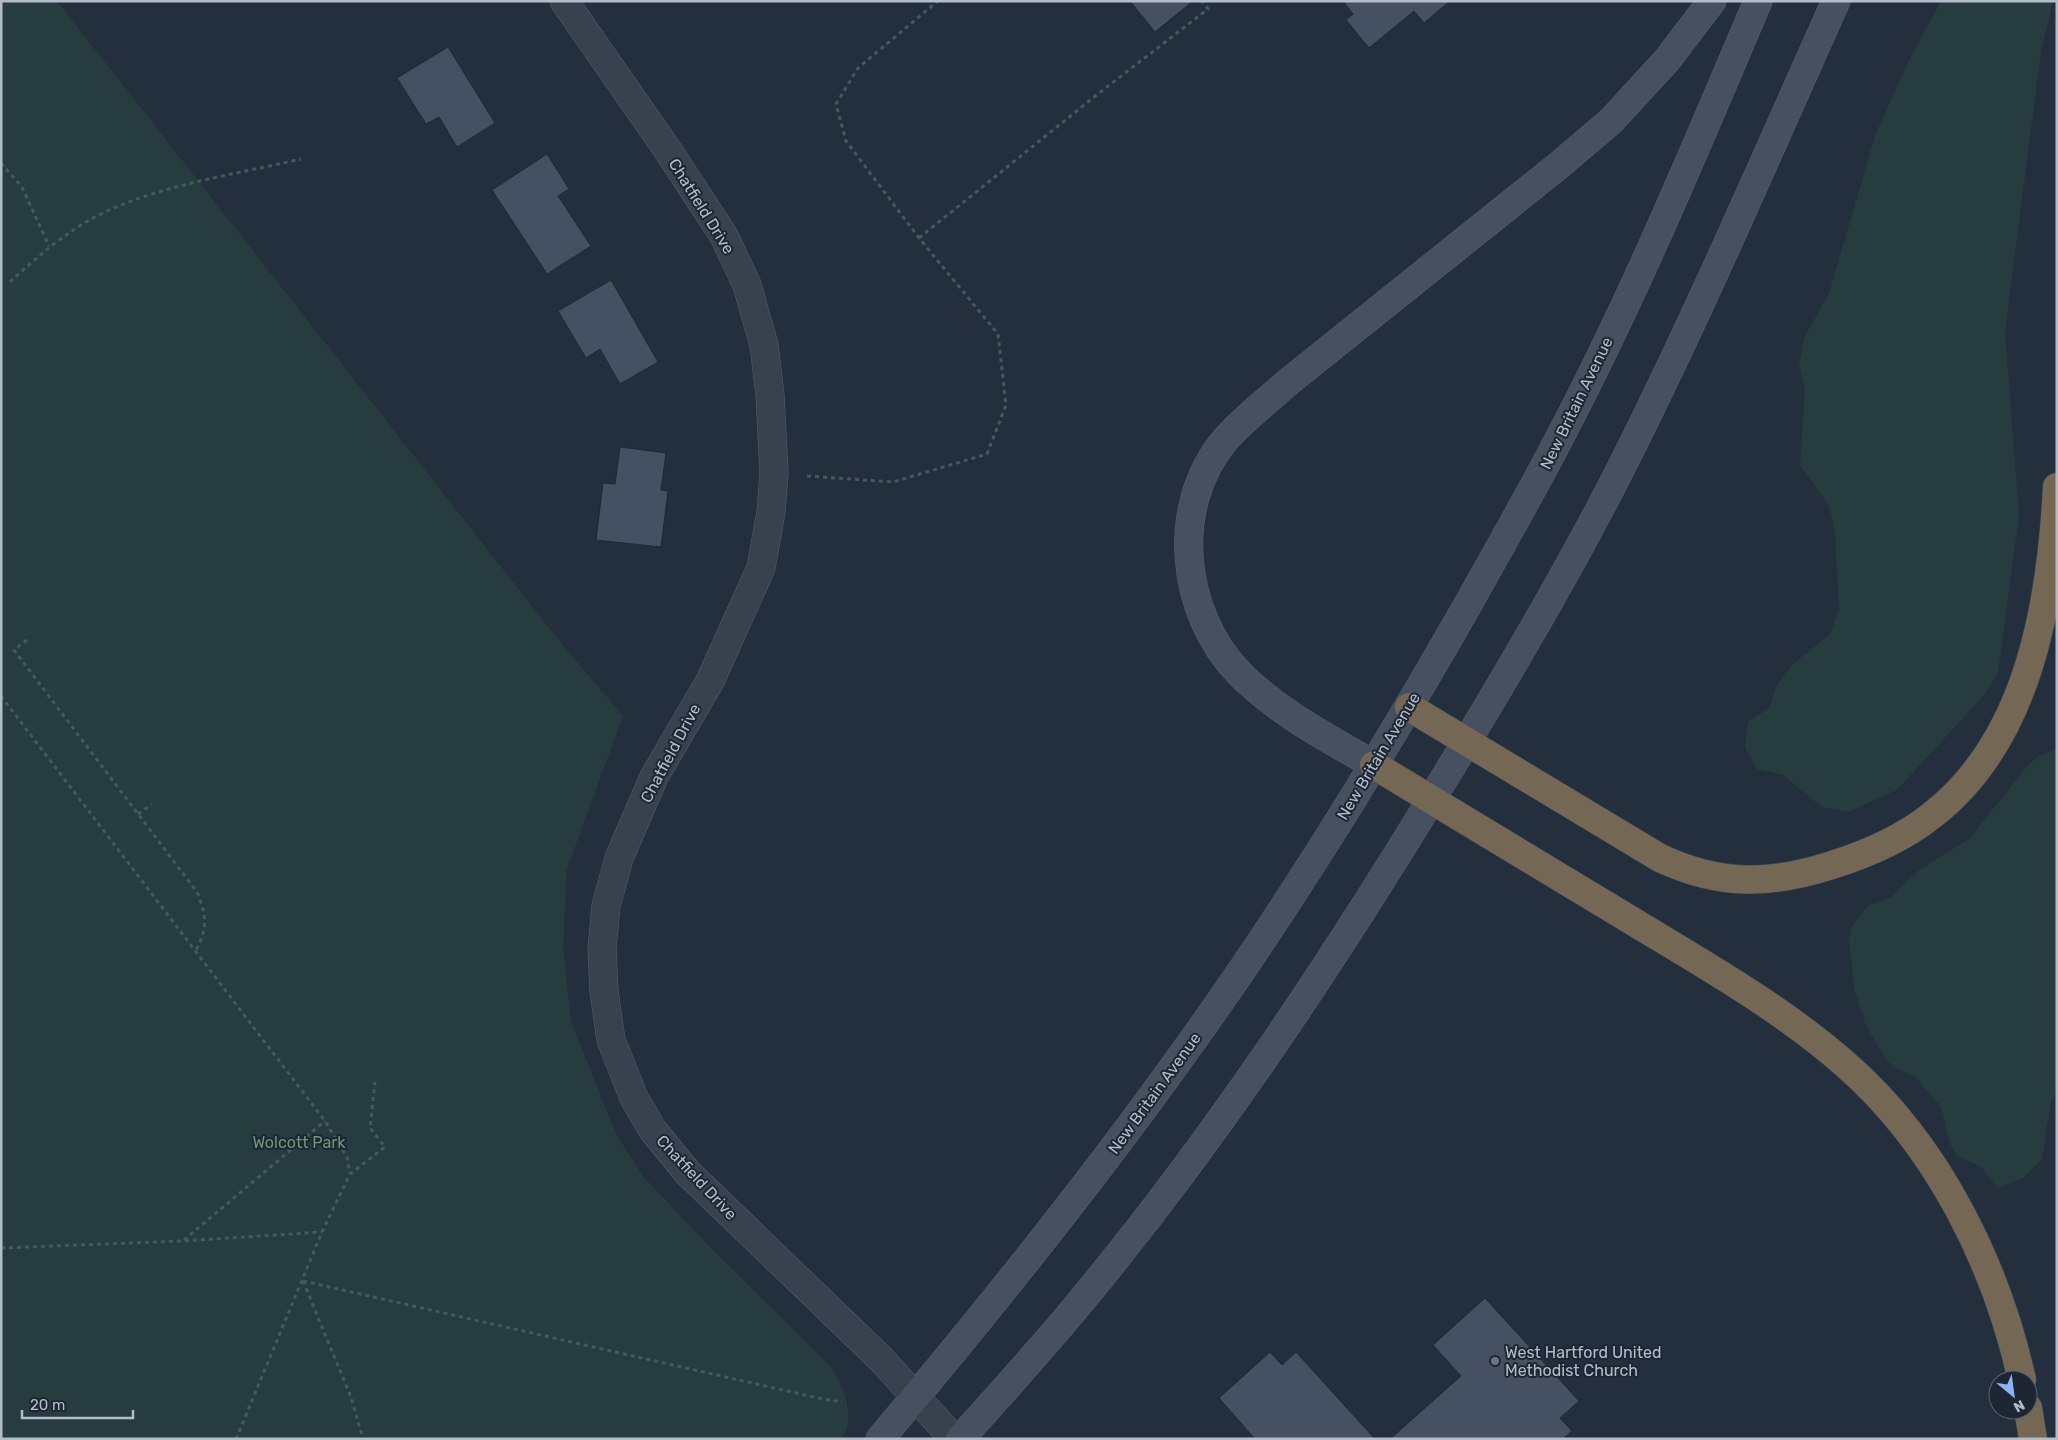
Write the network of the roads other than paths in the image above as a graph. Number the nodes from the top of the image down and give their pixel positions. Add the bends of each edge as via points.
1 (564, 1) edge
2 (1712, 1) edge
3 (1758, 1) edge
4 (1836, 1) edge
5 (2057, 487) edge
6 (1409, 707) junction
7 (1467, 742) junction
8 (1374, 765) junction
9 (1431, 800) junction
10 (2020, 1370) edge
11 (915, 1396) junction
12 (2030, 1420) edge
13 (880, 1439) edge
14 (954, 1439) edge
15 (960, 1439) edge
16 (2033, 1439) edge

1 - 11 street, Chatfield Drive via 724,236 747,285 764,345 774,473 761,568 710,681 654,777 619,858 606,906 602,949 611,1040 634,1098 652,1129 687,1172 882,1360
2 - 8 main road via 1667,60 1611,121 1286,383 1225,441 1199,487 1189,528 1190,574 1198,606 1220,649 1261,694
3 - 6 main road, New Britain Avenue via 1640,271 1564,430
4 - 7 main road via 1669,372 1568,567
5 - 7 highway via 2050,563 2037,634 2025,677 2004,726 1979,767 1950,800 1917,826 1873,850 1816,870 1768,880 1728,879 1690,871 1660,858
6 - 7 highway
6 - 8 main road, New Britain Avenue
7 - 9 main road
8 - 9 highway
8 - 11 main road, New Britain Avenue via 1290,897 1178,1061 1076,1196
9 - 10 highway via 1769,1006 1868,1086 1922,1151 1966,1223 1998,1296
9 - 15 main road via 1314,985 1190,1160 1074,1310
11 - 13 main road, New Britain Avenue
11 - 14 street, Chatfield Drive
12 - 16 highway

